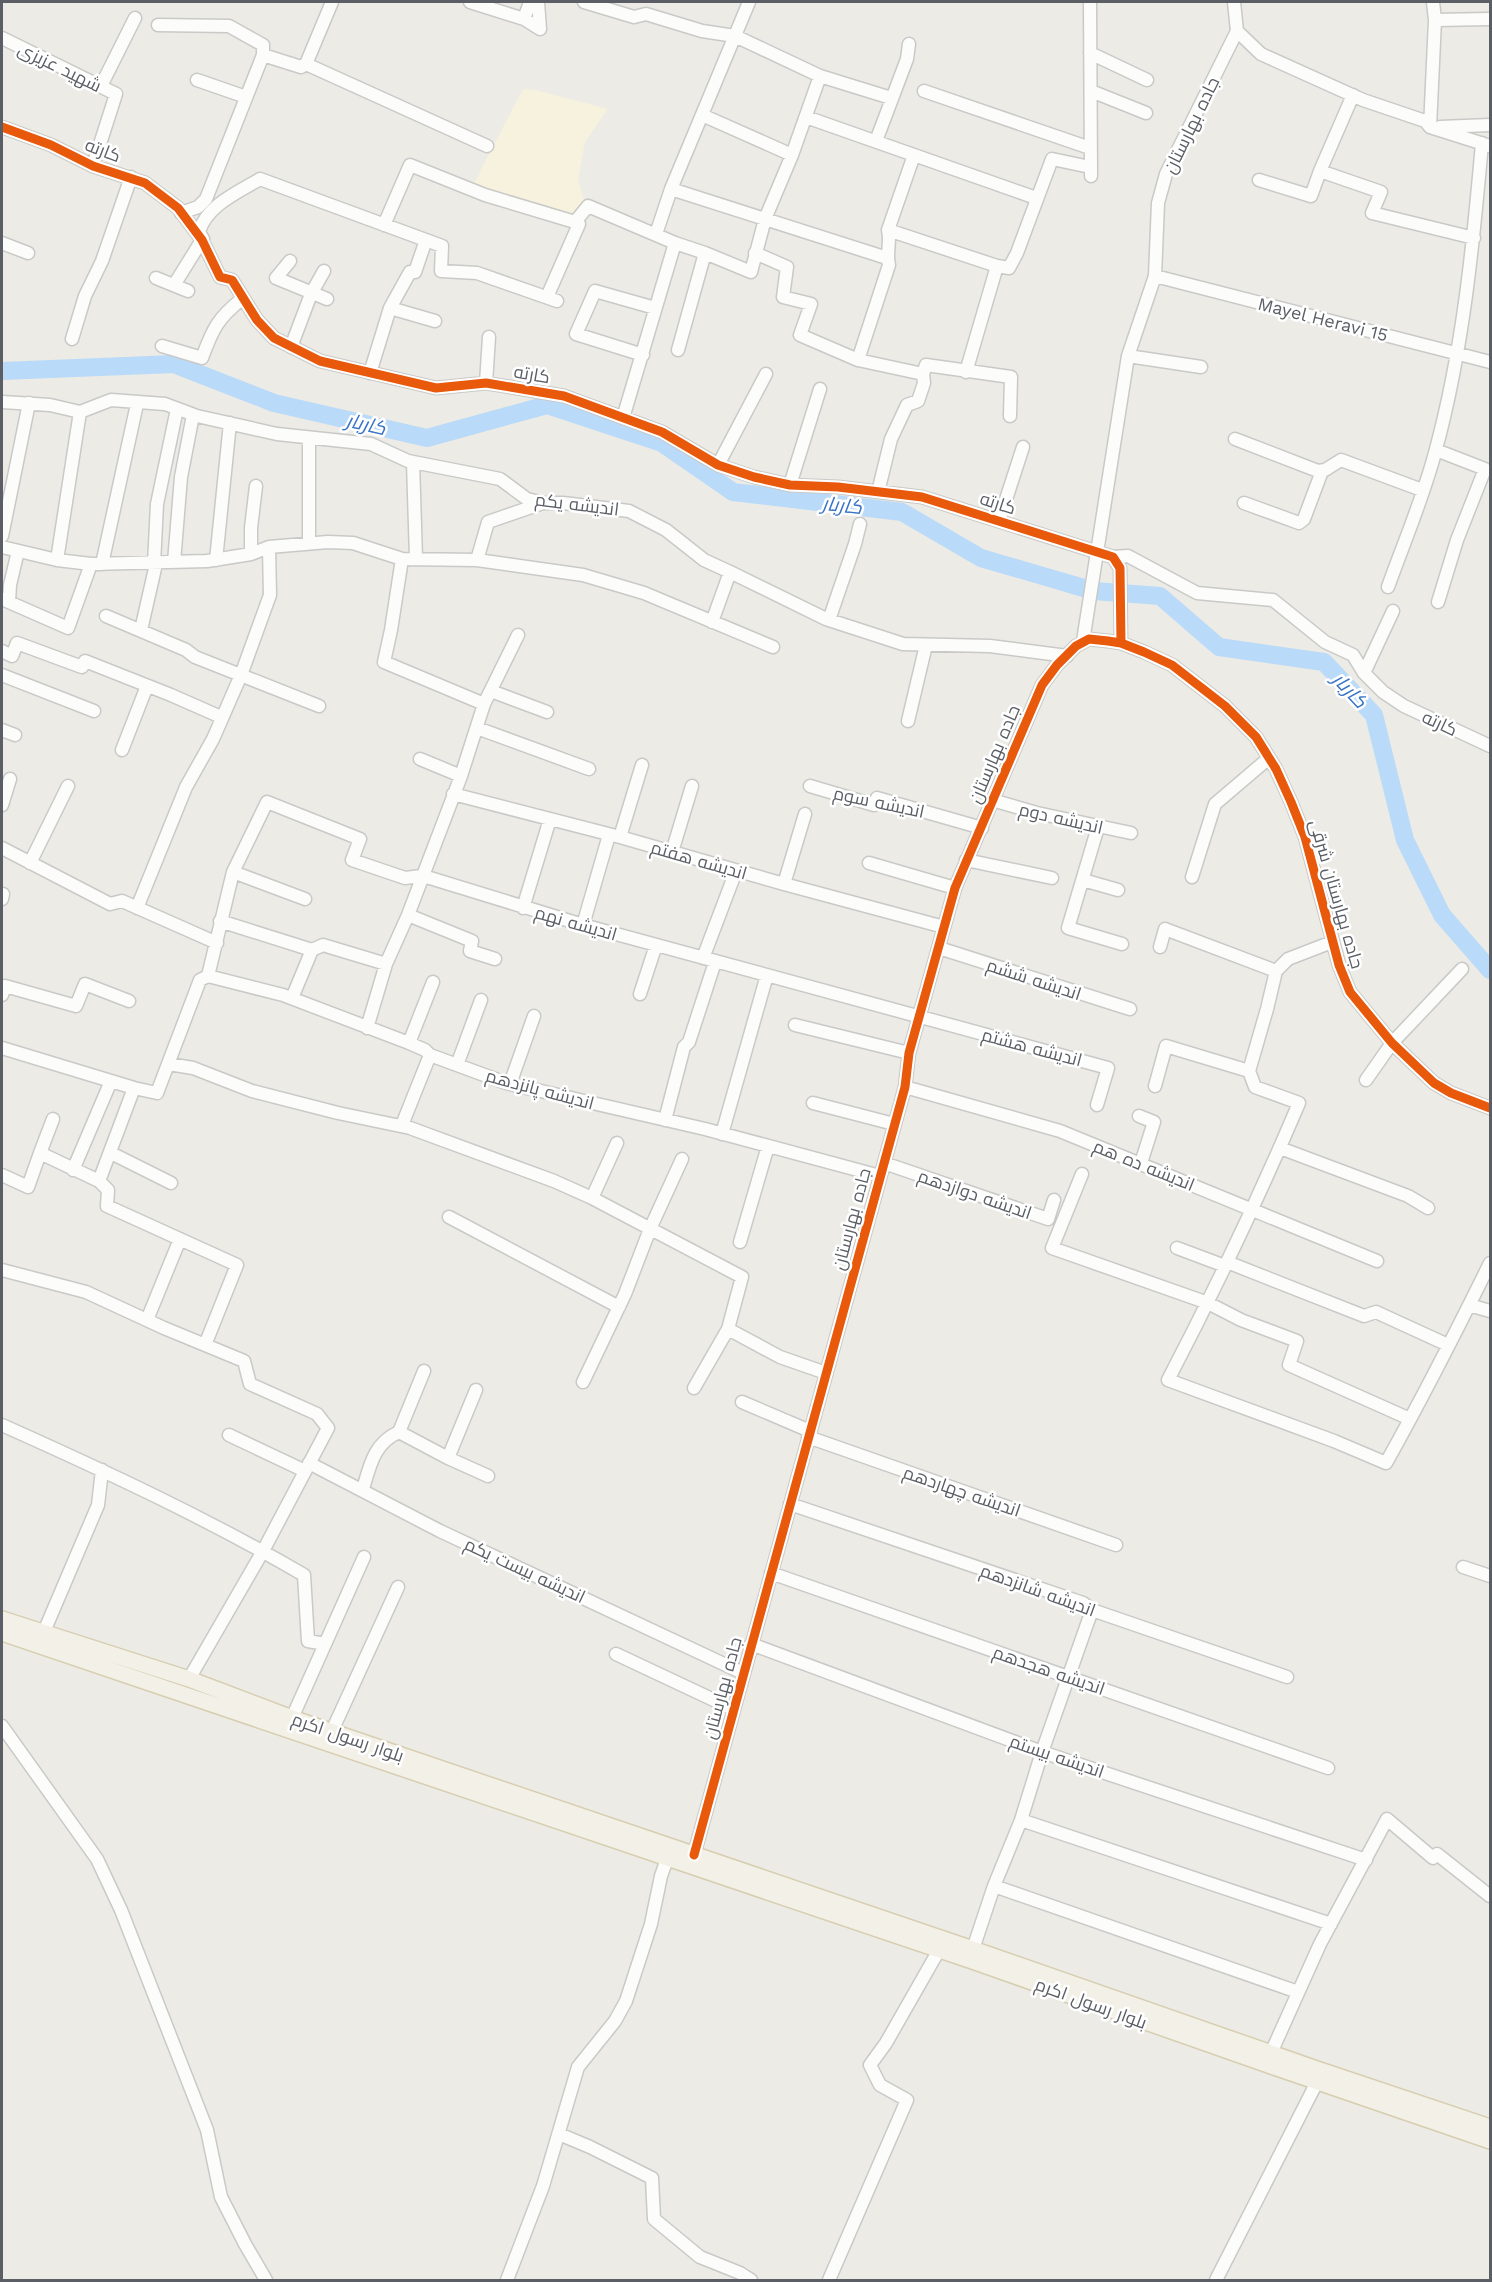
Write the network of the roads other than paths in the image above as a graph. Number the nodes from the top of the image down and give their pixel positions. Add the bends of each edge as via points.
1 (332, 2) edge
2 (470, 2) edge
3 (530, 2) edge
4 (538, 2) edge
5 (584, 2) edge
6 (749, 2) edge
7 (1090, 2) edge
8 (1234, 2) edge
9 (1433, 2) edge
10 (135, 18) dead end
11 (524, 19) junction
12 (1491, 19) edge
13 (1435, 20) junction
14 (158, 25) dead end
15 (1237, 31) junction
16 (735, 36) junction
17 (2, 38) edge
18 (909, 44) dead end
19 (1090, 53) junction
20 (262, 55) junction
21 (306, 64) junction
22 (820, 76) junction
23 (196, 80) dead end
24 (1147, 80) dead end
25 (101, 86) junction
26 (924, 91) dead end
27 (1091, 91) junction
28 (1353, 96) junction
29 (246, 97) junction
30 (891, 98) junction
31 (1146, 113) dead end
32 (702, 115) junction
33 (806, 117) junction
34 (1491, 125) edge
35 (1430, 127) junction
36 (2, 128) edge
37 (876, 141) junction
38 (1486, 145) edge
39 (488, 146) dead end
40 (1090, 148) junction
41 (792, 155) junction
42 (914, 155) junction
43 (93, 166) junction
44 (1320, 171) junction
45 (130, 177) junction
46 (1259, 180) dead end
47 (671, 189) junction
48 (1036, 198) junction
49 (181, 213) junction
50 (765, 219) junction
51 (575, 222) junction
52 (384, 225) junction
53 (888, 230) junction
54 (656, 234) junction
55 (1473, 238) junction
56 (202, 240) junction
57 (426, 240) junction
58 (2, 243) edge
59 (675, 243) junction
60 (28, 253) dead end
61 (705, 253) junction
62 (755, 253) junction
63 (887, 258) junction
64 (290, 261) dead end
65 (215, 267) junction
66 (998, 267) junction
67 (324, 271) dead end
68 (1155, 276) junction
69 (156, 278) dead end
70 (174, 285) junction
71 (188, 291) dead end
72 (311, 294) junction
73 (243, 298) junction
74 (327, 299) dead end
75 (390, 308) junction
76 (655, 308) junction
77 (435, 321) dead end
78 (489, 337) dead end
79 (72, 339) dead end
80 (162, 346) dead end
81 (291, 347) junction
82 (678, 350) dead end
83 (1457, 354) junction
84 (643, 355) junction
85 (1128, 356) junction
86 (858, 360) junction
87 (1491, 362) edge
88 (1201, 367) dead end
89 (966, 372) junction
90 (370, 373) junction
91 (766, 374) dead end
92 (923, 374) junction
93 (486, 383) junction
94 (820, 389) dead end
95 (2, 402) edge
96 (29, 403) junction
97 (137, 404) junction
98 (177, 409) junction
99 (80, 412) junction
100 (193, 415) junction
101 (1010, 416) dead end
102 (623, 418) junction
103 (230, 423) junction
104 (309, 439) junction
105 (1234, 440) dead end
106 (1023, 447) dead end
107 (1436, 450) junction
108 (413, 462) junction
109 (718, 465) junction
110 (1322, 471) junction
111 (790, 485) junction
112 (255, 486) dead end
113 (1422, 490) junction
114 (878, 492) junction
115 (544, 503) junction
116 (1244, 503) dead end
117 (999, 521) junction
118 (860, 524) dead end
119 (2, 536) edge
120 (309, 543) junction
121 (2, 547) edge
122 (269, 547) junction
123 (18, 551) junction
124 (1098, 553) junction
125 (251, 554) junction
126 (1113, 557) junction
127 (416, 558) junction
128 (402, 559) junction
129 (57, 560) junction
130 (216, 560) junction
131 (477, 560) junction
132 (174, 562) junction
133 (96, 564) junction
134 (155, 564) junction
135 (730, 572) junction
136 (1388, 587) dead end
137 (5, 601) edge
138 (1438, 602) dead end
139 (1393, 611) dead end
140 (106, 616) dead end
141 (829, 620) junction
142 (712, 622) junction
143 (141, 630) junction
144 (518, 635) dead end
145 (1083, 641) junction
146 (1114, 642) junction
147 (926, 645) junction
148 (772, 647) dead end
149 (2, 651) edge
150 (1067, 656) junction
151 (1364, 673) junction
152 (2, 675) edge
153 (241, 675) junction
154 (147, 686) junction
155 (490, 691) junction
156 (484, 704) junction
157 (319, 706) dead end
158 (94, 711) dead end
159 (547, 712) dead end
160 (221, 717) junction
161 (908, 721) dead end
162 (477, 728) junction
163 (2, 730) edge
164 (15, 735) dead end
165 (1491, 747) edge
166 (122, 750) dead end
167 (1269, 758) junction
168 (420, 759) dead end
169 (642, 765) dead end
170 (589, 769) dead end
171 (462, 776) junction
172 (10, 779) dead end
173 (68, 786) dead end
174 (692, 786) dead end
175 (810, 786) dead end
176 (453, 794) junction
177 (992, 800) junction
178 (2, 805) edge
179 (805, 814) dead end
180 (550, 819) junction
181 (1098, 827) junction
182 (982, 828) junction
183 (1131, 833) dead end
184 (615, 836) junction
185 (2, 848) edge
186 (672, 852) junction
187 (966, 860) junction
188 (30, 863) junction
189 (869, 863) dead end
190 (736, 871) junction
191 (233, 872) junction
192 (422, 876) junction
193 (1192, 877) dead end
194 (1052, 878) dead end
195 (1083, 880) junction
196 (784, 884) junction
197 (955, 888) junction
198 (1118, 890) dead end
199 (2, 894) edge
200 (2, 899) edge
201 (305, 899) dead end
202 (137, 908) junction
203 (523, 908) junction
204 (408, 915) junction
205 (220, 921) junction
206 (583, 925) junction
207 (944, 927) junction
208 (1332, 942) junction
209 (217, 943) junction
210 (1122, 944) dead end
211 (656, 945) junction
212 (1160, 947) dead end
213 (939, 948) junction
214 (312, 951) junction
215 (495, 959) dead end
216 (709, 960) junction
217 (386, 964) junction
218 (1462, 969) dead end
219 (1276, 971) junction
220 (767, 975) junction
221 (208, 976) junction
222 (433, 982) dead end
223 (640, 994) dead end
224 (2, 995) edge
225 (292, 998) junction
226 (481, 1000) dead end
227 (129, 1001) dead end
228 (1130, 1009) dead end
229 (919, 1015) junction
230 (534, 1016) dead end
231 (795, 1025) dead end
232 (367, 1028) junction
233 (409, 1043) junction
234 (1392, 1043) junction
235 (2, 1048) edge
236 (909, 1053) junction
237 (430, 1055) junction
238 (169, 1064) junction
239 (457, 1065) junction
240 (1249, 1071) junction
241 (1366, 1080) dead end
242 (111, 1081) junction
243 (510, 1084) junction
244 (1155, 1086) dead end
245 (905, 1087) junction
246 (134, 1088) junction
247 (813, 1103) dead end
248 (1097, 1105) dead end
249 (1491, 1108) edge
250 (1139, 1116) dead end
251 (53, 1119) dead end
252 (665, 1120) junction
253 (894, 1124) junction
254 (402, 1125) junction
255 (722, 1134) junction
256 (617, 1143) dead end
257 (768, 1146) junction
258 (1280, 1148) junction
259 (40, 1153) junction
260 (111, 1153) junction
261 (682, 1159) dead end
262 (884, 1163) junction
263 (1141, 1163) junction
264 (74, 1170) junction
265 (1082, 1174) dead end
266 (2, 1175) edge
267 (880, 1176) junction
268 (99, 1182) junction
269 (171, 1183) dead end
270 (592, 1198) junction
271 (1054, 1200) dead end
272 (1428, 1208) dead end
273 (1251, 1210) junction
274 (449, 1217) dead end
275 (650, 1229) junction
276 (180, 1239) junction
277 (740, 1242) dead end
278 (1177, 1248) dead end
279 (1377, 1261) dead end
280 (1491, 1263) edge
281 (1226, 1264) junction
282 (2, 1270) edge
283 (1208, 1303) junction
284 (1469, 1305) junction
285 (619, 1307) junction
286 (1491, 1311) edge
287 (147, 1320) junction
288 (728, 1329) junction
289 (205, 1345) junction
290 (1448, 1345) junction
291 (424, 1371) dead end
292 (826, 1373) junction
293 (583, 1382) dead end
294 (694, 1388) dead end
295 (476, 1390) dead end
296 (742, 1402) dead end
297 (1410, 1419) junction
298 (2, 1425) edge
299 (399, 1432) junction
300 (809, 1434) junction
301 (229, 1435) dead end
302 (448, 1458) junction
303 (307, 1467) junction
304 (102, 1470) junction
305 (488, 1476) dead end
306 (363, 1489) junction
307 (790, 1504) junction
308 (1116, 1545) dead end
309 (263, 1551) junction
310 (364, 1557) dead end
311 (1463, 1568) dead end
312 (771, 1573) junction
313 (1491, 1576) edge
314 (398, 1587) dead end
315 (1092, 1610) junction
316 (2, 1619) edge
317 (2, 1633) edge
318 (43, 1634) junction
319 (325, 1644) junction
320 (751, 1644) junction
321 (616, 1654) dead end
322 (743, 1673) junction
323 (1069, 1677) junction
324 (1287, 1677) dead end
325 (189, 1679) junction
326 (733, 1710) junction
327 (292, 1718) junction
328 (2, 1726) edge
329 (332, 1731) junction
330 (1042, 1752) junction
331 (1328, 1768) dead end
332 (1021, 1820) junction
333 (667, 1859) junction
334 (1366, 1860) junction
335 (692, 1861) junction
336 (994, 1886) junction
337 (1491, 1896) edge
338 (1491, 1904) edge
339 (1331, 1924) junction
340 (973, 1949) junction
341 (939, 1950) junction
342 (1298, 1992) junction
343 (1271, 2053) junction
344 (1317, 2082) junction
345 (1491, 2127) edge
346 (559, 2134) junction
347 (1491, 2141) edge
348 (266, 2280) edge
349 (507, 2280) edge
350 (751, 2280) edge
351 (829, 2280) edge
352 (1216, 2280) edge

1 - 21 street
2 - 11 street
3 - 11 street
4 - 11 street via 540,29
5 - 16 street via 633,17 646,14 702,31
6 - 16 street
7 - 19 street
8 - 15 street
9 - 13 street
10 - 25 street
12 - 13 street
13 - 35 street
14 - 20 street via 229,26 264,45
15 - 28 street via 1261,54
15 - 68 street, جاده بهارستان via 1166,174 1158,203
16 - 22 street
16 - 32 street
17 - 25 street, شهید عزیزی
18 - 30 street
19 - 24 street
19 - 27 street
20 - 21 street via 301,67
20 - 29 street
21 - 39 street
22 - 30 street
22 - 33 street
23 - 29 street
25 - 43 street, شهید عزیزی via 116,94
26 - 40 street
27 - 31 street
27 - 40 street
28 - 35 street via 1425,121
28 - 44 street
29 - 49 street via 206,199 198,207
30 - 37 street
32 - 41 street
32 - 47 street
33 - 37 street
33 - 41 street
34 - 35 street
35 - 38 street
36 - 43 street, کارته via 51,145
37 - 42 street
38 - 55 street
40 - 48 street via 1090,171 1052,159
41 - 50 street
42 - 48 street
42 - 53 street
43 - 45 street, کارته
44 - 46 street via 1311,196
44 - 55 street via 1381,192 1372,213
45 - 49 street, کارته via 145,183
45 - 79 street
47 - 50 street
47 - 54 street
48 - 66 street via 1009,268
49 - 56 street, کارته
50 - 62 street
50 - 63 street
51 - 52 street via 485,195 410,165
51 - 54 street via 588,206
51 - 57 street via 579,224 552,299 477,273 441,271 442,246
52 - 57 street
52 - 65 street via 260,179 220,203 202,222 199,232
53 - 63 street
53 - 66 street
54 - 59 street
55 - 83 street
56 - 65 street, کارته
56 - 70 street
57 - 75 street via 415,272 410,272
58 - 60 street
59 - 61 street
59 - 76 street
61 - 62 street via 751,272
61 - 82 street
62 - 86 street via 787,267 783,297 811,304 800,335
63 - 86 street via 889,265
64 - 72 street via 276,278
65 - 73 street, کارته via 220,277 232,280
66 - 89 street
67 - 72 street
68 - 83 street, Mayel Heravi 15
68 - 85 street, جاده بهارستان
69 - 70 street
70 - 71 street
72 - 74 street
72 - 81 street
73 - 80 street via 212,331 202,358
73 - 81 street, کارته via 274,338
75 - 77 street
75 - 90 street
76 - 84 street
76 - 84 street via 595,291 576,334
78 - 93 street
81 - 90 street, کارته via 320,361
83 - 87 street, Mayel Heravi 15
83 - 107 street
84 - 102 street
85 - 88 street
85 - 124 street, جاده بهارستان
86 - 92 street
89 - 92 street via 926,365
89 - 101 street via 1011,377
90 - 93 street, کارته via 436,388
91 - 109 street
92 - 114 street via 918,401 907,405 891,439
93 - 102 street, کارته via 564,396
94 - 111 street
95 - 96 street
96 - 99 street
96 - 119 street
97 - 98 street, اندیشه یکم via 165,404
97 - 99 street, اندیشه یکم via 111,400
97 - 133 street
98 - 100 street, اندیشه یکم
98 - 134 street via 157,504
99 - 129 street
100 - 103 street, اندیشه یکم
100 - 132 street via 181,477
102 - 109 street, کارته via 662,432
103 - 104 street, اندیشه یکم
103 - 130 street
104 - 108 street, اندیشه یکم via 371,444
104 - 120 street
105 - 110 street
106 - 117 street
107 - 113 street
107 - 138 street via 1485,469
108 - 115 street, اندیشه یکم via 500,479 527,499
108 - 127 street
109 - 111 street, کارته
110 - 113 street via 1341,460
110 - 116 street via 1299,523
111 - 114 street, کارته
112 - 125 street
113 - 136 street
114 - 117 street, کارته via 922,497
115 - 131 street via 488,522
115 - 135 street, اندیشه یکم via 629,510 666,530 704,560
117 - 124 street, کارته
118 - 141 street
120 - 122 street
120 - 128 street via 353,543
121 - 123 street
122 - 125 street
122 - 153 street via 270,595
123 - 129 street
123 - 137 street
124 - 126 street, کارته
124 - 145 street, جاده بهارستان
125 - 130 street
126 - 146 street via 1120,568 1122,605
126 - 151 street, کارته via 1128,556 1197,593 1273,600 1325,642 1353,656
127 - 128 street
127 - 131 street
128 - 156 street via 384,662
129 - 133 street
130 - 132 street
131 - 142 street via 582,575 644,593
132 - 134 street
133 - 134 street
133 - 137 street via 68,628
134 - 143 street
135 - 141 street, اندیشه یکم
135 - 142 street
139 - 151 street
140 - 143 street
141 - 147 street, اندیشه یکم via 903,644
142 - 148 street
143 - 153 street
144 - 155 street
145 - 146 street
145 - 150 street, جاده بهارستان
146 - 167 street, جاده بهارستان شرقی via 1172,665 1194,681 1256,737
147 - 150 street, اندیشه یکم via 990,646
147 - 161 street
149 - 154 street via 12,656 17,643 82,667 85,661
150 - 177 street, جاده بهارستان via 1042,685
151 - 165 street, کارته via 1404,706
152 - 158 street
153 - 157 street
153 - 160 street
154 - 160 street
154 - 166 street
155 - 156 street
155 - 159 street
156 - 162 street
160 - 202 street via 186,787
162 - 170 street
162 - 171 street
163 - 164 street
167 - 193 street via 1215,804
167 - 208 street, جاده بهارستان شرقی via 1305,837
168 - 171 street
169 - 184 street
171 - 176 street
172 - 178 street
173 - 188 street
174 - 186 street
175 - 182 street, اندیشه سوم via 874,805 877,798 890,801
176 - 180 street, اندیشه هفتم
176 - 192 street
177 - 181 street, اندیشه دوم
177 - 182 street, جاده بهارستان
179 - 196 street
180 - 184 street, اندیشه هفتم
180 - 203 street
181 - 183 street, اندیشه دوم
181 - 195 street
182 - 187 street, جاده بهارستان
184 - 186 street, اندیشه هفتم
184 - 206 street
185 - 188 street
186 - 190 street, اندیشه هفتم
187 - 194 street
187 - 197 street, جاده بهارستان
188 - 202 street via 110,904 122,901
189 - 197 street
190 - 196 street, اندیشه هفتم
190 - 216 street
191 - 192 street, اندیشه نهم via 267,802 360,839 352,860 405,878
191 - 201 street
191 - 205 street
192 - 203 street, اندیشه نهم
192 - 204 street
195 - 198 street
195 - 210 street via 1068,928
196 - 207 street, اندیشه هفتم
197 - 207 street, جاده بهارستان
199 - 200 street
202 - 209 street
203 - 206 street, اندیشه نهم
204 - 215 street via 472,941 470,951
204 - 217 street
205 - 209 street
205 - 214 street
206 - 211 street, اندیشه نهم
207 - 213 street, جاده بهارستان
208 - 219 street via 1288,959
208 - 234 street, جاده بهارستان شرقی via 1350,992
209 - 221 street
211 - 216 street, اندیشه نهم
211 - 223 street
212 - 219 street via 1165,929
213 - 228 street, اندیشه ششم
213 - 229 street, جاده بهارستان
214 - 217 street via 323,945
214 - 225 street
216 - 220 street, اندیشه نهم
216 - 252 street
217 - 232 street
218 - 234 street
219 - 240 street
220 - 229 street, اندیشه نهم
220 - 255 street
221 - 225 street, اندیشه پانزدهم
221 - 238 street via 200,981
222 - 233 street
224 - 227 street via 5,986 76,1006 85,984
225 - 232 street, اندیشه پانزدهم
226 - 239 street
229 - 236 street, جاده بهارستان
229 - 248 street, اندیشه هشتم via 1108,1068
230 - 243 street
231 - 236 street
232 - 233 street, اندیشه پانزدهم
233 - 237 street, اندیشه پانزدهم
234 - 241 street
234 - 249 street, جاده بهارستان شرقی via 1434,1083
235 - 242 street
236 - 245 street, جاده بهارستان
237 - 239 street, اندیشه پانزدهم
237 - 254 street
238 - 246 street via 157,1093
238 - 254 street via 193,1068 263,1094
239 - 243 street, اندیشه پانزدهم
240 - 244 street via 1166,1046
240 - 258 street via 1255,1087 1299,1103
242 - 246 street
242 - 264 street
243 - 252 street, اندیشه پانزدهم
245 - 253 street, جاده بهارستان
245 - 263 street, اندیشه ده هم via 1060,1131
246 - 260 street
247 - 253 street
250 - 263 street via 1155,1122
251 - 259 street
252 - 255 street, اندیشه پانزدهم
253 - 262 street, جاده بهارستان
254 - 270 street
255 - 257 street, اندیشه پانزدهم
256 - 270 street
257 - 267 street, اندیشه پانزدهم
257 - 277 street
258 - 272 street
258 - 273 street
259 - 264 street
259 - 266 street via 28,1187
260 - 268 street
260 - 269 street
261 - 275 street
262 - 267 street, جاده بهارستان
262 - 271 street, اندیشه دوازدهم via 1048,1219
263 - 273 street, اندیشه ده هم
264 - 268 street
265 - 283 street via 1052,1248
267 - 292 street, جاده بهارستان
268 - 276 street via 108,1190 107,1206
270 - 275 street
273 - 279 street, اندیشه ده هم
273 - 281 street
274 - 285 street
275 - 285 street
275 - 288 street via 742,1277
276 - 287 street
276 - 289 street via 237,1265
278 - 281 street
280 - 284 street
281 - 283 street
281 - 290 street via 1364,1316 1376,1312
282 - 287 street via 86,1292
283 - 297 street via 1297,1341 1289,1365
283 - 297 street via 1168,1380 1386,1463
284 - 286 street
284 - 290 street
285 - 293 street
287 - 289 street
288 - 292 street via 780,1357
288 - 294 street
289 - 303 street via 244,1361 250,1384 317,1414 328,1428
290 - 297 street
291 - 299 street
292 - 300 street, جاده بهارستان
295 - 302 street
296 - 300 street, اندیشه چهاردهم
298 - 304 street
299 - 302 street
299 - 306 street via 386,1437 373,1457
300 - 307 street, جاده بهارستان
300 - 308 street, اندیشه چهاردهم
301 - 303 street, اندیشه بیست یکم
302 - 305 street
303 - 306 street, اندیشه بیست یکم
303 - 309 street
304 - 309 street
304 - 318 street via 98,1505
306 - 322 street, اندیشه بیست یکم via 440,1531
307 - 312 street, جاده بهارستان
307 - 315 street, اندیشه شانزدهم via 1083,1603
309 - 319 street via 304,1575 308,1641
309 - 325 street
310 - 319 street
311 - 313 street
312 - 320 street, جاده بهارستان
312 - 323 street, اندیشه هجدهم
314 - 329 street
315 - 323 street
315 - 324 street, اندیشه شانزدهم
316 - 318 main road, بلوار رسول اکرم
317 - 333 main road, بلوار رسول اکرم
318 - 325 main road, بلوار رسول اکرم
319 - 327 street
320 - 322 street, جاده بهارستان
320 - 330 street, اندیشه بیستم
321 - 326 street
322 - 326 street, جاده بهارستان
323 - 330 street
323 - 331 street, اندیشه هجدهم
325 - 327 main road, بلوار رسول اکرم
326 - 335 street, جاده بهارستان
327 - 329 main road, بلوار رسول اکرم
328 - 348 street via 97,1859 121,1910 207,2130 221,2197
329 - 335 main road, بلوار رسول اکرم
330 - 332 street
330 - 334 street, اندیشه بیستم
332 - 336 street
332 - 339 street
333 - 335 main road, بلوار رسول اکرم
333 - 346 street via 626,2001 578,2067
334 - 337 street via 1387,1819 1433,1858 1437,1854
334 - 339 street
335 - 340 main road, بلوار رسول اکرم
335 - 341 main road, بلوار رسول اکرم
336 - 340 street
336 - 342 street
337 - 338 street via 1487,1901
339 - 342 street
340 - 343 main road, بلوار رسول اکرم
341 - 344 main road, بلوار رسول اکرم
341 - 351 street via 870,2065 879,2085 907,2100
342 - 343 street
343 - 345 main road, بلوار رسول اکرم
344 - 347 main road, بلوار رسول اکرم
344 - 352 street
346 - 349 street
346 - 350 street via 652,2178 654,2219 699,2257

